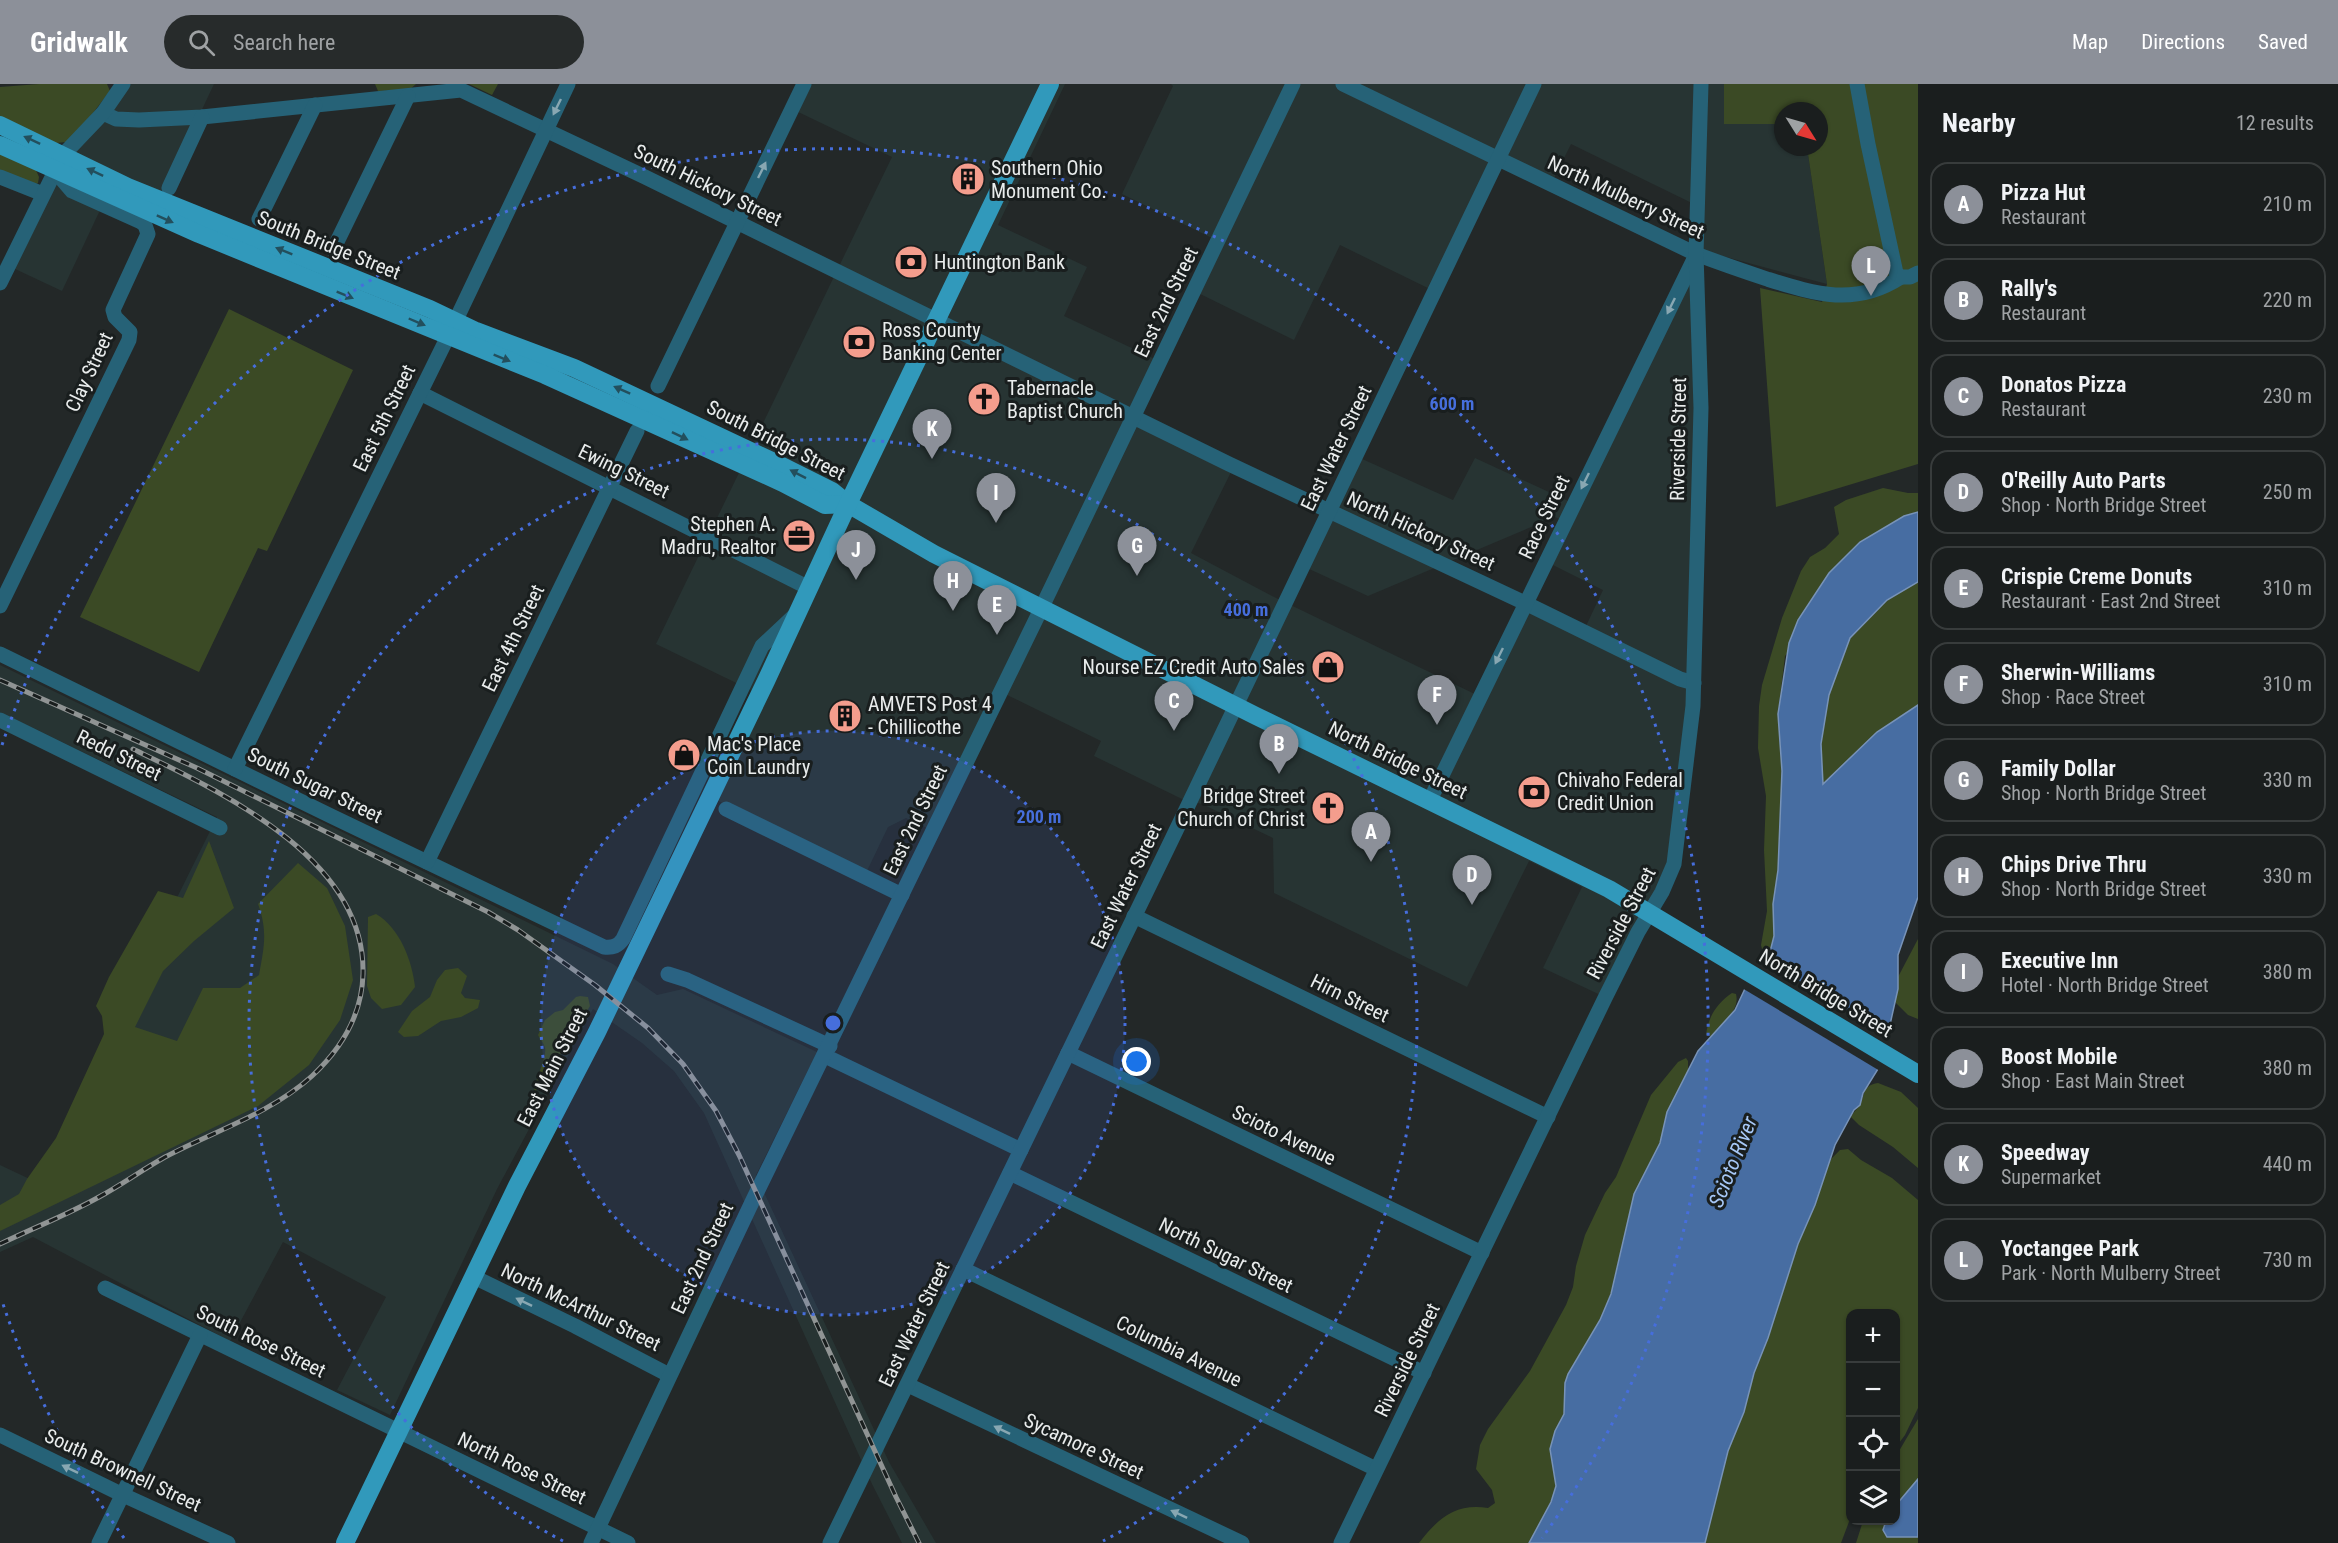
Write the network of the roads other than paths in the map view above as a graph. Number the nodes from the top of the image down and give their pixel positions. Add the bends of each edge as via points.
1 (122, 84) edge
2 (568, 84) edge
3 (804, 84) edge
4 (1050, 84) edge
5 (1293, 84) edge
6 (1343, 84) edge
7 (1534, 84) edge
8 (1701, 84) edge
9 (1857, 84) edge
10 (455, 87) edge
11 (367, 91) edge
12 (408, 96) junction
13 (315, 105) junction
14 (103, 113) junction
15 (202, 117) junction
16 (0, 125) edge
17 (546, 130) junction
18 (0, 145) edge
19 (1498, 159) junction
20 (59, 163) junction
21 (0, 177) edge
22 (169, 188) dead end
23 (43, 194) junction
24 (259, 219) dead end
25 (736, 222) junction
26 (333, 250) dead end
27 (1696, 254) junction
28 (1918, 273) edge
29 (1901, 277) junction
30 (0, 283) edge
31 (936, 321) junction
32 (451, 329) junction
33 (658, 386) dead end
34 (420, 393) junction
35 (1133, 415) junction
36 (638, 432) dead end
37 (610, 487) junction
38 (848, 504) junction
39 (1329, 511) junction
40 (809, 588) junction
41 (1525, 603) junction
42 (0, 606) edge
43 (1042, 607) junction
44 (798, 611) junction
45 (0, 654) edge
46 (1694, 683) junction
47 (1236, 705) junction
48 (0, 720) edge
49 (235, 770) junction
50 (1430, 800) junction
51 (726, 809) dead end
52 (220, 828) dead end
53 (427, 862) junction
54 (902, 895) junction
55 (1650, 913) junction
56 (1134, 916) junction
57 (614, 947) joint
58 (668, 974) dead end
59 (827, 1051) junction
60 (1068, 1053) junction
61 (1918, 1074) edge
62 (1548, 1117) junction
63 (1021, 1150) junction
64 (1010, 1173) junction
65 (1482, 1253) junction
66 (963, 1269) junction
67 (474, 1277) junction
68 (105, 1288) dead end
69 (200, 1335) junction
70 (1424, 1373) junction
71 (669, 1375) junction
72 (908, 1385) junction
73 (399, 1433) junction
74 (0, 1435) edge
75 (1376, 1469) junction
76 (123, 1495) junction
77 (598, 1528) junction
78 (1234, 1541) edge
79 (99, 1543) edge
80 (228, 1543) edge
81 (345, 1543) edge
82 (591, 1543) edge
83 (628, 1543) edge
84 (830, 1543) edge
85 (1341, 1543) edge

1 - 14 street
2 -> 17 street, East 5th Street
25 -> 3 street
4 - 31 main road, East Main Street
5 - 35 street, East 2nd Street
6 - 19 street, North Mulberry Street
7 - 19 street, East Water Street
8 - 27 street, Riverside Street
9 - 29 street via 1893,261
10 - 12 street, South Hickory Street
10 - 17 street, South Hickory Street
11 - 12 street, South Hickory Street
11 - 13 street, South Hickory Street
12 - 26 street
13 - 15 street, South Hickory Street
13 - 24 street
14 - 15 street, South Hickory Street via 116,119 139,120
14 - 20 street
15 - 22 street
20 -> 16 main road, South Bridge Street
17 - 25 street, South Hickory Street
17 - 32 street, East 5th Street
18 - 20 main road, South Bridge Street
19 - 27 street, North Mulberry Street
19 - 39 street, East Water Street
20 - 23 street
20 - 32 main road, South Bridge Street via 199,234 359,300
20 - 42 street, Clay Street via 72,191 141,222 148,234 112,310 128,328 129,340
21 - 23 street
23 - 30 street
25 - 31 street, South Hickory Street
25 - 33 street
27 - 29 street, North Mulberry Street via 1812,293 1865,293 1884,288
27 -> 41 street, Race Street
27 - 46 street, Riverside Street via 1701,408
28 - 29 street, North Mulberry Street
31 - 35 street, North Hickory Street
31 - 38 main road, East Main Street
32 - 34 street, East 5th Street
32 - 38 main road, South Bridge Street via 555,360 682,417 832,491
34 - 37 street, Ewing Street
34 - 49 street, East 5th Street
35 - 39 street, North Hickory Street
35 - 43 street, East 2nd Street
36 - 37 street, East 4th Street
37 - 40 street, Ewing Street
37 - 53 street, East 4th Street
38 - 40 main road, East Main Street
38 - 43 main road, North Bridge Street via 934,554
39 - 41 street, North Hickory Street
39 - 47 street, East Water Street
40 - 44 main road, East Main Street
41 - 46 street, North Hickory Street
41 -> 50 street, Race Street
43 - 47 main road, North Bridge Street
43 - 54 street, East 2nd Street
44 - 57 street, East Main Street via 762,646 623,939
44 - 67 main road, East Main Street via 597,1032
45 - 49 street, South Sugar Street
46 - 55 street, Riverside Street via 1674,864
47 - 50 main road, North Bridge Street
47 - 56 street, East Water Street
48 - 52 street, Redd Street
49 - 53 street, South Sugar Street
50 - 55 main road, North Bridge Street
51 - 54 street
53 - 57 street, South Sugar Street via 604,947
54 - 59 street, East 2nd Street
55 - 61 main road, North Bridge Street
55 - 62 street, Riverside Street
56 - 60 street, East Water Street
56 - 62 street, Hirn Street
58 - 59 street
59 - 63 street
59 - 71 street, East 2nd Street
60 - 63 street, East Water Street
60 - 65 street, Scioto Avenue
62 - 65 street, Riverside Street
63 - 64 street, East Water Street
64 - 66 street, East Water Street
64 - 70 street, North Sugar Street
65 - 70 street, Riverside Street
66 - 72 street, East Water Street
66 - 75 street, Columbia Avenue
71 -> 67 street, North McArthur Street
67 - 73 main road, East Main Street
68 - 69 street, South Rose Street
69 - 73 street, South Rose Street
69 - 76 street
70 - 75 street, Riverside Street
71 - 77 street, East 2nd Street
78 -> 72 street, Sycamore Street
72 - 84 street, East Water Street
73 - 77 street, North Rose Street
73 - 81 main road, East Main Street
76 -> 74 street, South Brownell Street
75 - 85 street, Riverside Street
76 - 79 street
76 - 80 street, South Brownell Street
77 - 82 street, East 2nd Street
77 - 83 street, North Rose Street

